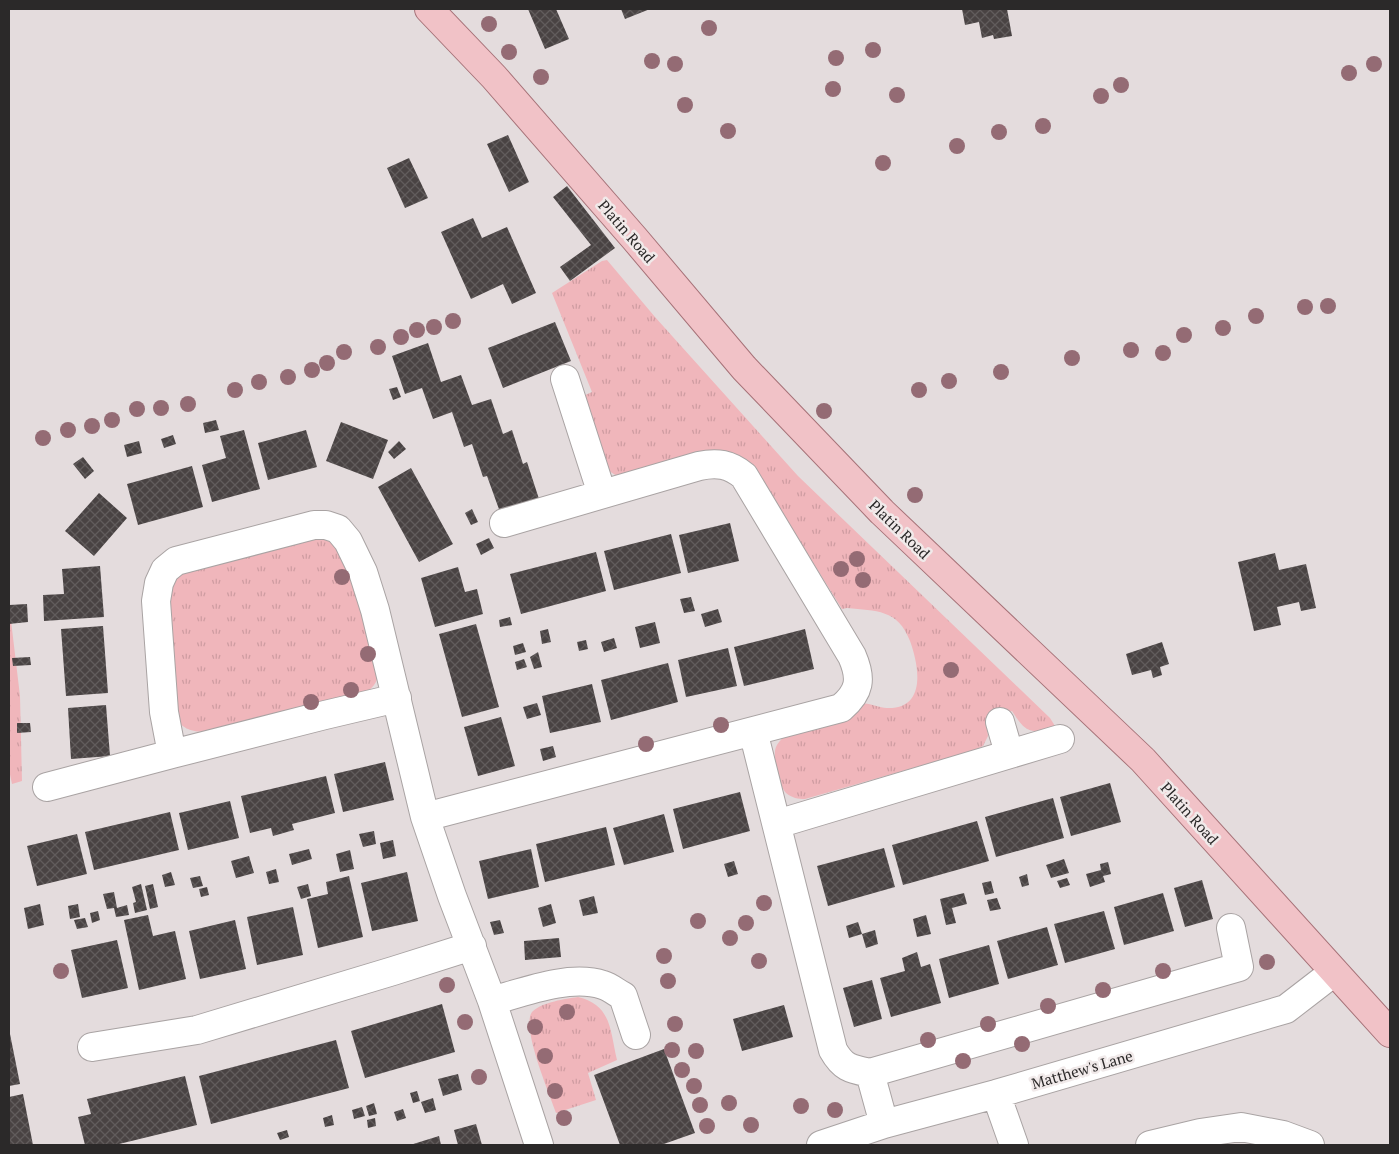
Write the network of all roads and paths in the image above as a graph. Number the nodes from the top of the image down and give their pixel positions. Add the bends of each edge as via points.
1 (428, 9) edge
2 (565, 379) dead end
3 (602, 494) junction
4 (504, 523) dead end
5 (397, 698) junction
6 (1000, 722) dead end
7 (752, 732) junction
8 (1060, 739) dead end
9 (1009, 753) junction
10 (172, 754) junction
11 (47, 787) dead end
12 (425, 816) junction
13 (777, 824) junction
14 (1231, 928) dead end
15 (472, 946) junction
16 (1334, 972) junction
17 (492, 1001) junction
18 (1390, 1033) edge
19 (636, 1035) dead end
20 (92, 1047) dead end
21 (870, 1073) junction
22 (996, 1094) junction
23 (884, 1124) junction
24 (539, 1145) edge
25 (821, 1145) edge
26 (1014, 1145) edge
27 (1150, 1145) edge
28 (1310, 1145) edge

1 - 16 main road, Platin Road via 494,77 744,368 882,512 1143,760
2 - 3 street
3 - 4 street
3 - 7 street via 705,465 733,467 744,476 852,656 859,682 852,699 841,708
5 - 10 street
5 - 10 street via 363,572 338,530 314,525 176,560 165,570 156,601 164,712
5 - 12 street
6 - 9 street
7 - 12 street
7 - 13 street
8 - 9 street
9 - 13 street
10 - 11 street
12 - 15 street
13 - 21 street via 833,1050 840,1062
14 - 21 street via 1239,967
15 - 17 street
15 - 20 street via 197,1030
16 - 18 main road, Platin Road
16 - 22 street, Matthew's Lane via 1286,1009
17 - 19 street via 571,982 604,985 624,996
17 - 24 street
21 - 23 street
22 - 23 street, Matthew's Lane
22 - 26 street
23 - 25 street, Matthew's Lane
27 - 28 street via 1200,1132 1240,1128 1284,1135

